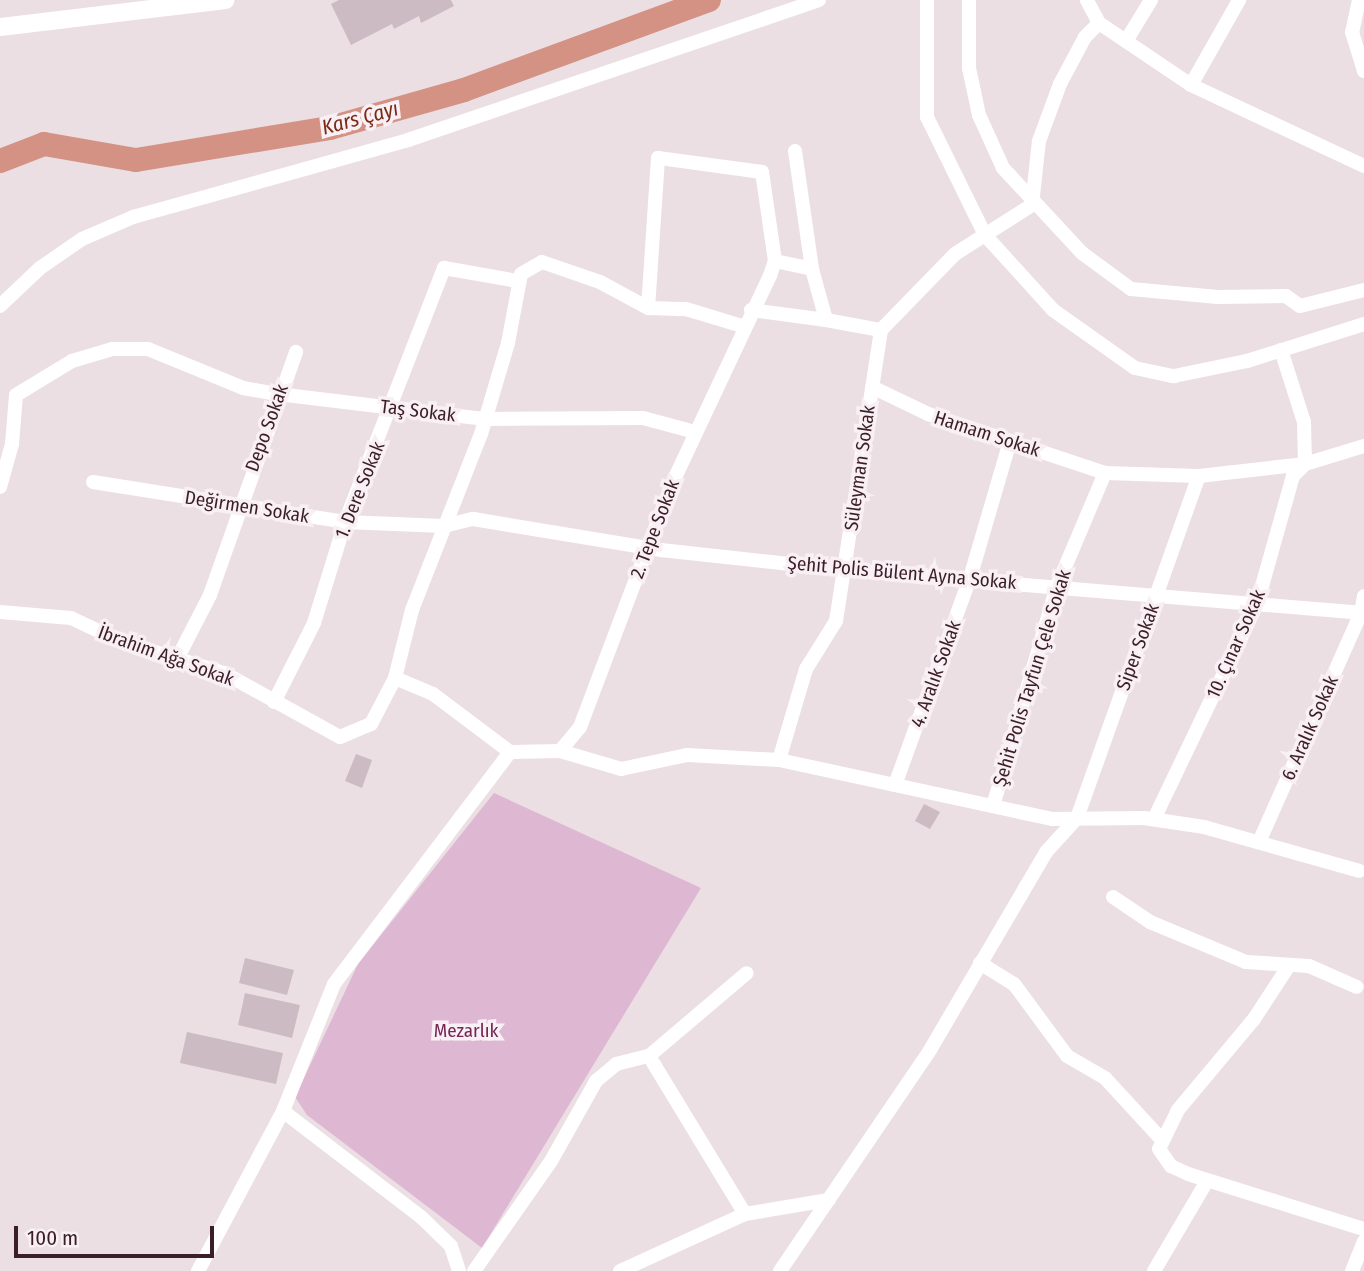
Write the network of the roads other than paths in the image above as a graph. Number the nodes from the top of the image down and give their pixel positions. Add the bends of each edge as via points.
1 (225, 0) edge
2 (819, 0) edge
3 (927, 0) edge
4 (969, 0) edge
5 (1087, 0) edge
6 (1151, 0) edge
7 (1239, 0) edge
8 (1359, 0) edge
9 (1099, 23) junction
10 (0, 27) edge
11 (1126, 41) junction
12 (1364, 71) edge
13 (1191, 85) junction
14 (795, 151) dead end
15 (1364, 166) edge
16 (1032, 205) junction
17 (985, 235) junction
18 (775, 261) junction
19 (812, 269) junction
20 (518, 281) junction
21 (1364, 290) edge
22 (0, 306) edge
23 (648, 308) junction
24 (751, 310) junction
25 (826, 320) junction
26 (1364, 324) edge
27 (742, 326) junction
28 (881, 330) junction
29 (1281, 350) junction
30 (296, 352) dead end
31 (872, 387) junction
32 (278, 394) junction
33 (393, 408) junction
34 (486, 419) junction
35 (695, 432) junction
36 (1010, 441) junction
37 (1364, 446) edge
38 (1305, 464) junction
39 (1105, 473) junction
40 (1199, 476) junction
41 (93, 482) dead end
42 (0, 487) edge
43 (239, 506) junction
44 (345, 522) junction
45 (444, 526) junction
46 (647, 548) junction
47 (845, 570) junction
48 (970, 578) junction
49 (1056, 586) junction
50 (1157, 595) junction
51 (1364, 596) edge
52 (1257, 604) junction
53 (1363, 613) edge
54 (5, 615) edge
55 (176, 661) junction
56 (395, 678) junction
57 (274, 702) junction
58 (560, 751) junction
59 (510, 752) junction
60 (779, 760) junction
61 (895, 785) junction
62 (993, 806) junction
63 (1077, 818) junction
64 (1154, 819) junction
65 (1259, 842) junction
66 (1362, 868) edge
67 (1113, 898) dead end
68 (980, 963) junction
69 (1288, 967) junction
70 (747, 974) dead end
71 (1362, 984) edge
72 (649, 1056) junction
73 (283, 1111) junction
74 (1162, 1140) junction
75 (1207, 1181) junction
76 (829, 1200) junction
77 (745, 1214) junction
78 (1364, 1229) edge
79 (1364, 1241) edge
80 (203, 1269) edge
81 (459, 1271) edge
82 (474, 1271) edge
83 (620, 1271) edge
84 (780, 1271) edge
85 (1154, 1271) edge
86 (1352, 1271) edge

1 - 10 street
2 - 22 street via 408,140 133,217 82,239 40,268
3 - 17 street via 927,117
4 - 16 street via 969,68 979,115 1003,168
5 - 9 street
6 - 11 street
7 - 13 street
8 - 12 street via 1352,32
9 - 11 street
9 - 16 street via 1085,37 1043,130
11 - 13 street
13 - 15 street
14 - 19 street
16 - 17 street
16 - 21 street via 1082,253 1131,289 1218,297 1286,296 1300,306
17 - 28 street via 955,254
17 - 29 street via 1053,310 1135,369 1174,376
18 - 19 street
18 - 23 street via 762,172 658,158
18 - 24 street, 2. Tepe Sokak
19 - 25 street
20 - 23 street via 542,262 600,282
20 - 33 street, 1. Dere Sokak via 444,268
20 - 34 street via 508,343
23 - 27 street via 686,309
24 - 25 street
24 - 27 street, 2. Tepe Sokak
25 - 28 street
26 - 29 street
27 - 35 street, 2. Tepe Sokak
28 - 31 street, Süleyman Sokak
29 - 38 street via 1304,422
30 - 32 street, Depo Sokak
31 - 36 street, Hamam Sokak via 928,414
31 - 47 street, Süleyman Sokak
32 - 33 street, Taş Sokak
32 - 42 street, Taş Sokak via 243,388 148,349 112,349 72,361 16,395 12,444
32 - 43 street, Depo Sokak
33 - 34 street, Taş Sokak
33 - 44 street, 1. Dere Sokak
34 - 35 street, Taş Sokak via 599,415 643,418
34 - 45 street
35 - 46 street, 2. Tepe Sokak
36 - 39 street, Hamam Sokak
36 - 48 street, 4. Aralık Sokak
37 - 38 street, Hamam Sokak
38 - 40 street, Hamam Sokak
38 - 52 street, 10. Çınar Sokak via 1293,476
39 - 40 street, Hamam Sokak
39 - 49 street, Şehit Polis Tayfun Çele Sokak
40 - 50 street, Siper Sokak
41 - 43 street, Değirmen Sokak
43 - 44 street, Değirmen Sokak
43 - 55 street, Depo Sokak via 210,595
44 - 45 street, Değirmen Sokak
44 - 57 street, 1. Dere Sokak via 314,623
45 - 46 street, Şehit Polis Bülent Ayna Sokak via 473,519
45 - 56 street via 412,610
46 - 47 street, Şehit Polis Bülent Ayna Sokak
46 - 58 street, 2. Tepe Sokak via 580,727
47 - 48 street, Şehit Polis Bülent Ayna Sokak
47 - 60 street, Süleyman Sokak via 836,621 806,669
48 - 49 street, Şehit Polis Bülent Ayna Sokak
48 - 61 street, 4. Aralık Sokak
49 - 50 street, Şehit Polis Bülent Ayna Sokak
49 - 62 street, Şehit Polis Tayfun Çele Sokak
50 - 52 street, Şehit Polis Bülent Ayna Sokak
50 - 63 street, Siper Sokak
51 - 53 street, 6. Aralık Sokak
52 - 53 street, Şehit Polis Bülent Ayna Sokak
52 - 64 street, 10. Çınar Sokak
53 - 65 street, 6. Aralık Sokak
54 - 55 street, İbrahim Ağa Sokak via 71,618
55 - 57 street, İbrahim Ağa Sokak via 224,674
56 - 57 street, İbrahim Ağa Sokak via 371,724 340,737
56 - 59 street via 433,694
58 - 59 street
58 - 60 street via 621,769 687,755
59 - 73 street via 334,984
60 - 61 street
61 - 62 street
62 - 63 street
63 - 64 street
63 - 68 street via 1046,852
64 - 65 street
65 - 66 street
67 - 69 street via 1150,922 1246,962
68 - 74 street via 1014,984 1067,1056 1105,1078
68 - 76 street via 930,1050
69 - 71 street via 1310,966
69 - 74 street via 1254,1019 1178,1110
70 - 72 street
72 - 77 street
72 - 82 street via 616,1063 596,1081 551,1161
73 - 80 street
73 - 81 street via 421,1217 451,1246
74 - 75 street via 1161,1158
75 - 78 street
75 - 85 street
76 - 77 street
76 - 84 street
77 - 83 street
79 - 86 street

